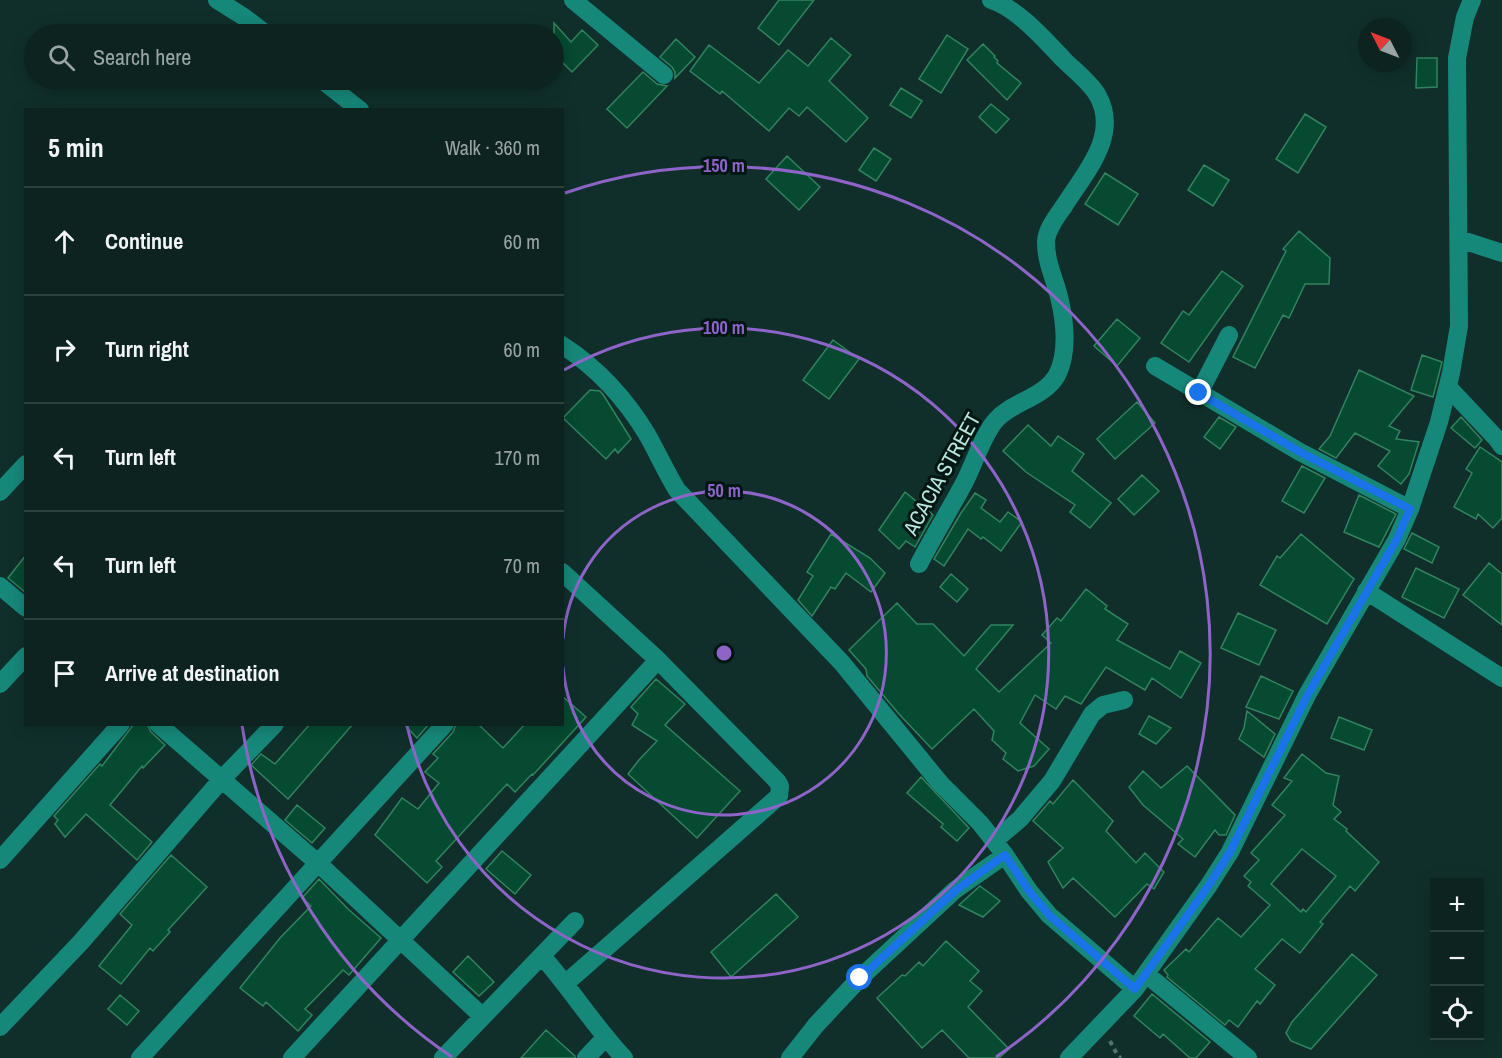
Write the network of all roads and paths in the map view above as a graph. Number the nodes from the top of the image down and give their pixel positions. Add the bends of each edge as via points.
1 (217, 0) edge
2 (573, 0) edge
3 (991, 0) edge
4 (1472, 0) edge
5 (253, 24) edge
6 (664, 75) dead end
7 (335, 90) edge
8 (357, 108) edge
9 (1459, 239) junction
10 (1502, 253) edge
11 (1229, 335) dead end
12 (564, 346) edge
13 (1155, 366) dead end
14 (1448, 387) junction
15 (1199, 393) junction
16 (1502, 446) edge
17 (24, 466) edge
18 (0, 492) edge
19 (1410, 509) junction
20 (918, 564) dead end
21 (566, 583) edge
22 (0, 586) edge
23 (1366, 591) junction
24 (24, 606) edge
25 (24, 658) edge
26 (658, 660) junction
27 (1502, 678) edge
28 (0, 684) edge
29 (1124, 700) dead end
30 (118, 726) edge
31 (160, 726) edge
32 (273, 726) edge
33 (443, 726) edge
34 (222, 779) junction
35 (1000, 848) junction
36 (0, 860) edge
37 (319, 864) junction
38 (575, 921) dead end
39 (400, 941) junction
40 (542, 956) junction
41 (1146, 974) junction
42 (566, 983) junction
43 (1135, 989) junction
44 (482, 1016) junction
45 (0, 1027) edge
46 (605, 1038) junction
47 (140, 1058) edge
48 (292, 1058) edge
49 (444, 1058) edge
50 (586, 1058) edge
51 (624, 1058) edge
52 (790, 1058) edge
53 (1069, 1058) edge
54 (1248, 1058) edge

1 - 5 street
2 - 6 street
3 - 20 street, ACACIA STREET via 1030,27 1097,94 1106,126 1099,150 1046,240 1064,328 1059,369 1050,385 995,421
4 - 9 street via 1457,58
7 - 8 street
9 - 10 street
9 - 14 street via 1459,326
11 - 15 street
12 - 35 street via 598,371 624,400 677,490 842,663 940,783
13 - 15 street
14 - 16 street
14 - 19 street
15 - 19 street via 1300,452
17 - 18 street
19 - 23 street
21 - 26 street
22 - 24 street
23 - 27 street
23 - 41 street via 1307,696 1230,852
25 - 28 street
26 - 39 street
26 - 42 street via 777,781 779,796
29 - 35 street via 1103,705 1092,714 1052,781
30 - 36 street
31 - 34 street
32 - 34 street
33 - 37 street
34 - 37 street
34 - 45 street via 81,942
35 - 43 street via 1049,915
35 - 52 street via 860,978
37 - 39 street
37 - 47 street
38 - 40 street
39 - 44 street
39 - 48 street
40 - 42 street
40 - 44 street
41 - 43 street
41 - 54 street
42 - 46 street
43 - 53 street
44 - 49 street
46 - 50 street
46 - 51 street

